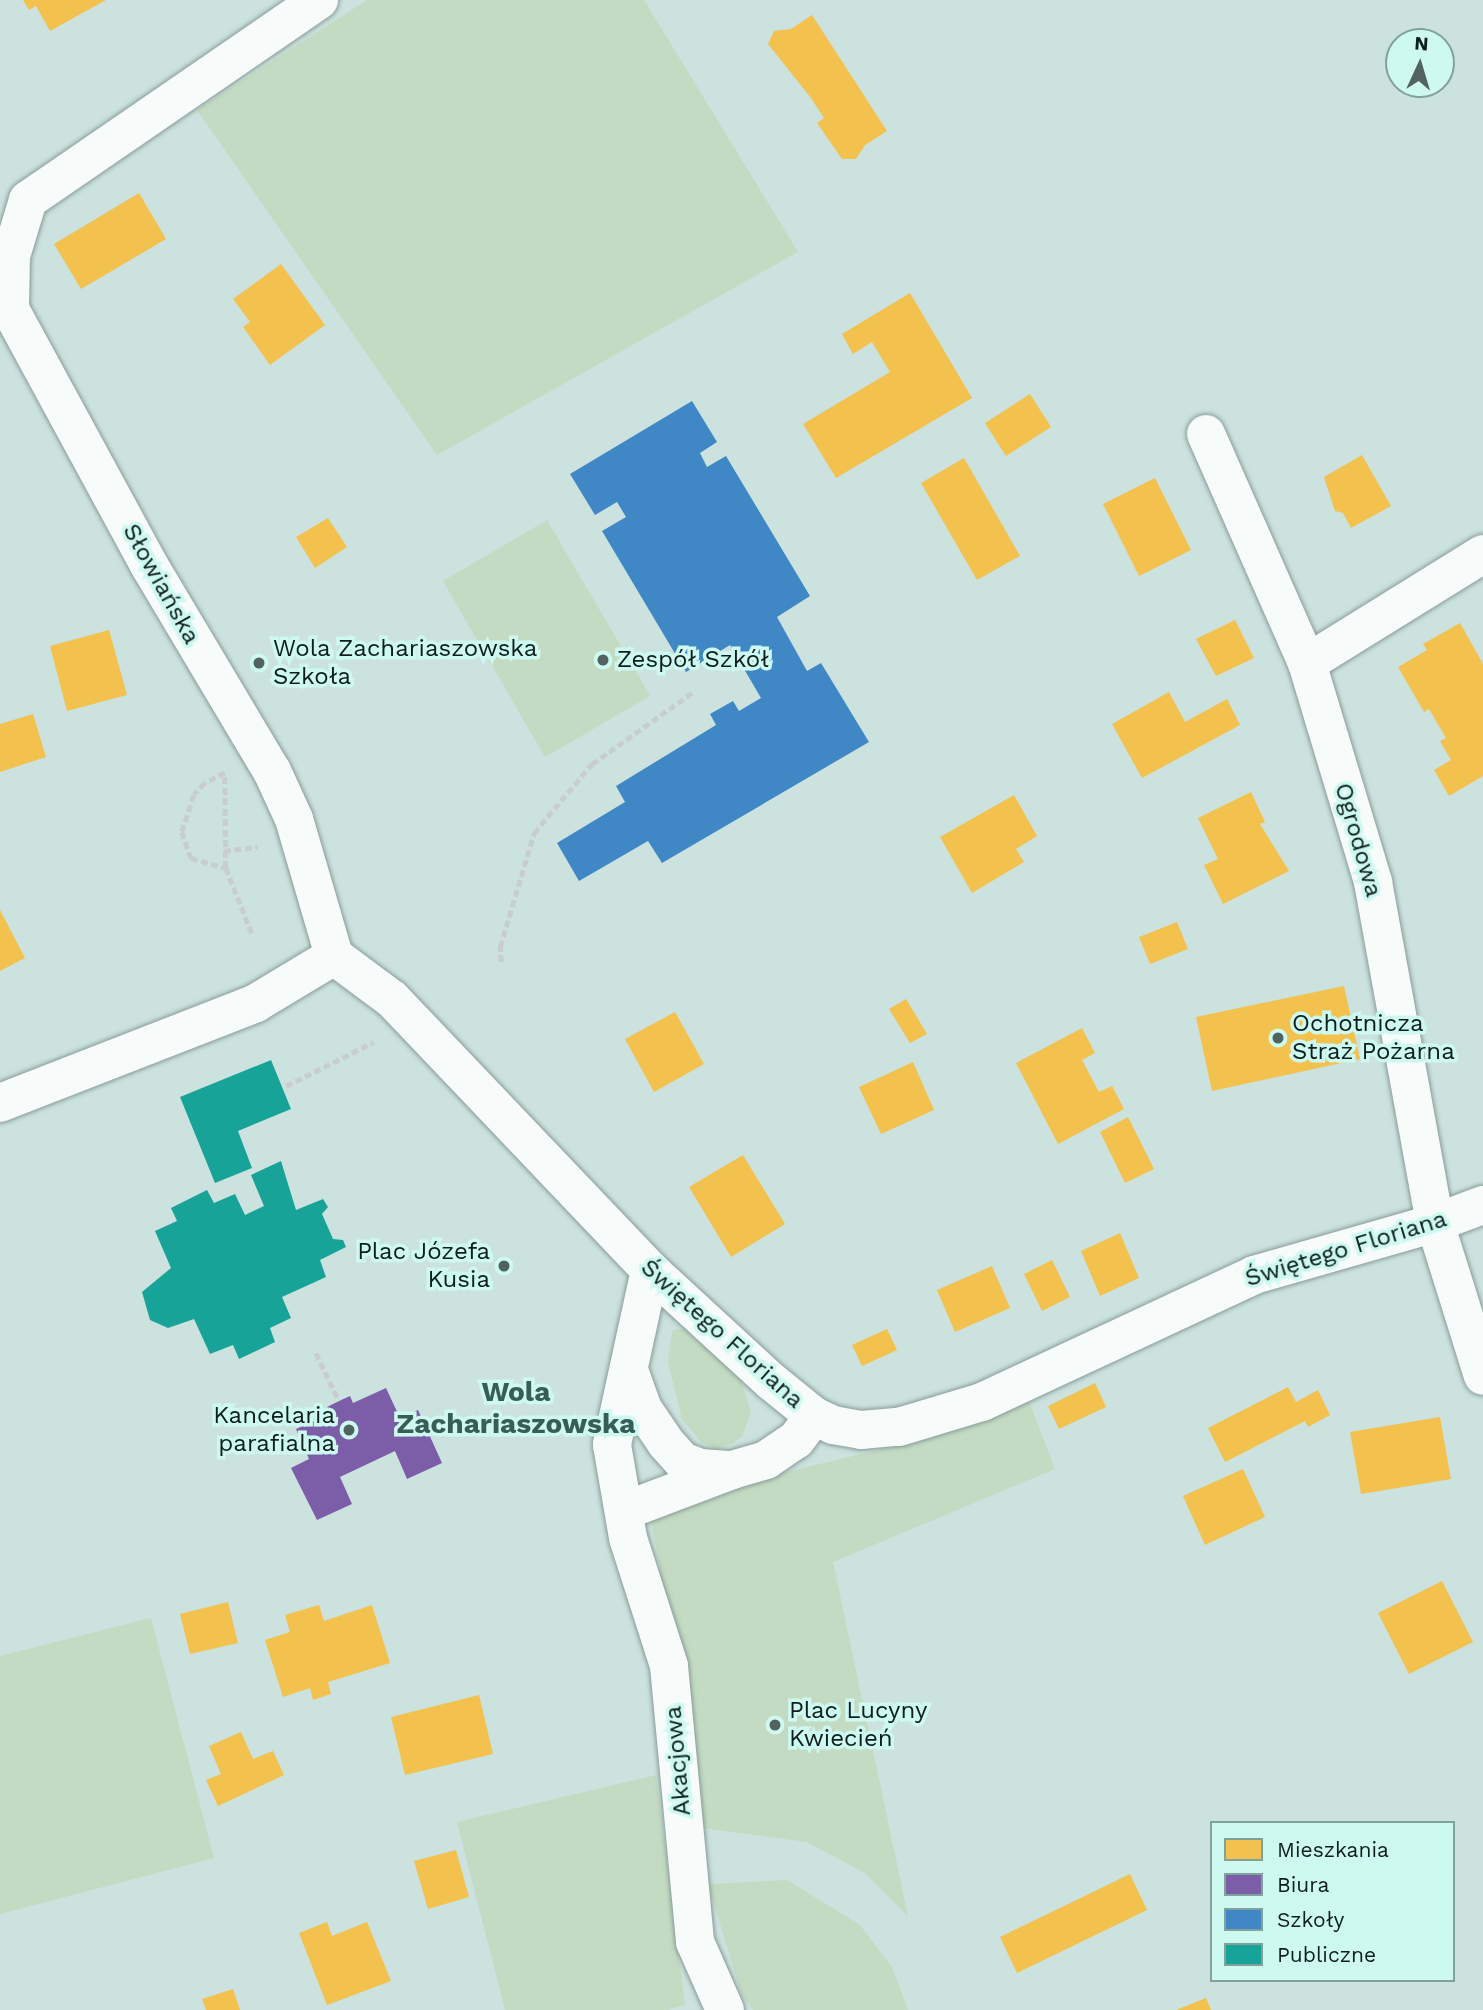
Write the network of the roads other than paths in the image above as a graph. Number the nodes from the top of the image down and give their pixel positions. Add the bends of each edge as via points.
1 (319, 0) edge
2 (5, 303) edge
3 (1206, 434) dead end
4 (1483, 554) edge
5 (1307, 663) junction
6 (334, 956) junction
7 (0, 1102) edge
8 (1483, 1205) edge
9 (1435, 1223) junction
10 (650, 1270) junction
11 (629, 1370) junction
12 (1483, 1376) edge
13 (814, 1416) junction
14 (732, 1470) junction
15 (624, 1511) junction
16 (725, 2010) edge

1 - 2 street, Słowiańska via 28,200 11,256
2 - 6 street, Słowiańska via 153,572 272,771 294,819
3 - 5 street, Ogrodowa
4 - 5 street
5 - 9 street, Ogrodowa via 1373,882
6 - 7 street via 256,1003
6 - 10 street, Świętego Floriana via 392,999
8 - 9 street, Świętego Floriana
9 - 12 street, Ogrodowa
9 - 13 street, Świętego Floriana via 1254,1275 982,1402 899,1427 861,1430
10 - 11 street, Akacjowa
10 - 13 street, Świętego Floriana
11 - 14 street via 643,1409 682,1461 700,1468
11 - 15 street, Akacjowa via 612,1445
13 - 14 street via 796,1440 766,1460
14 - 15 street
15 - 16 street, Akacjowa via 669,1665 695,1942

